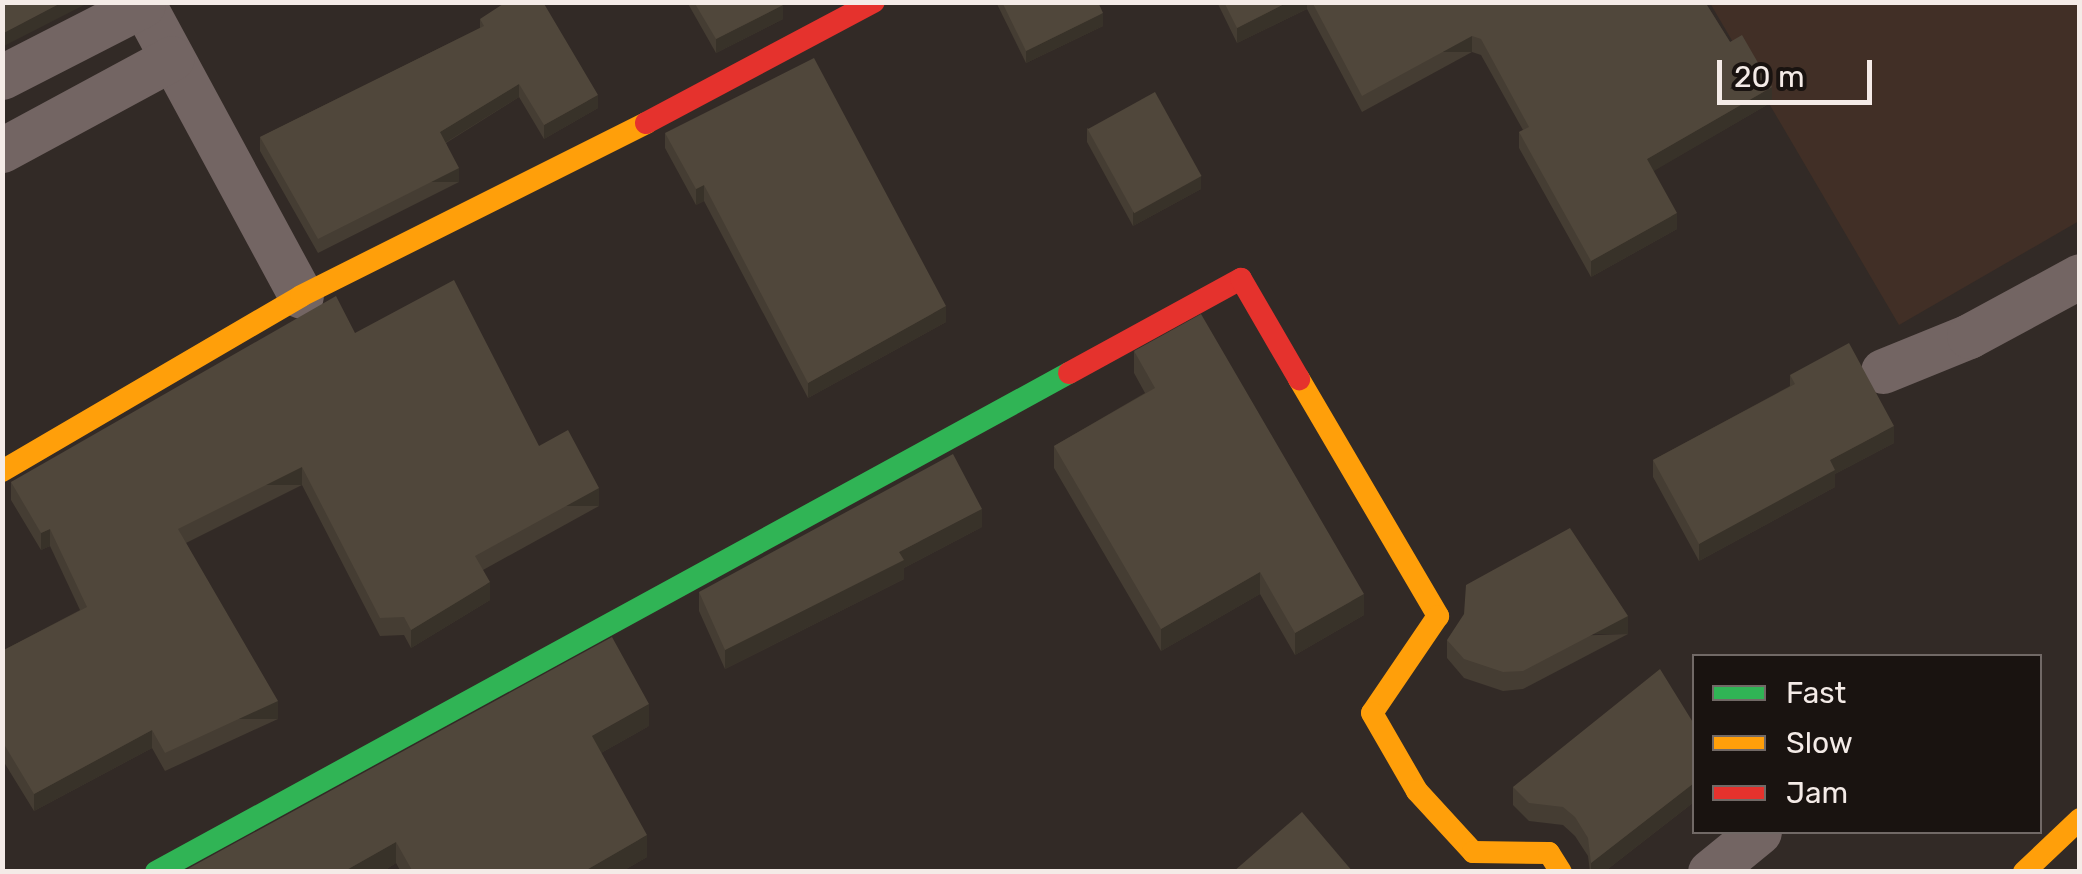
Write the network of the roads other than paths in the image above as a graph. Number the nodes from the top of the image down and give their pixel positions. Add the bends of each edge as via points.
1 (874, 2) edge
2 (142, 4) edge
3 (172, 58) junction
4 (2, 77) edge
5 (2, 150) edge
6 (2080, 276) edge
7 (302, 296) junction
8 (1883, 371) dead end
9 (2, 471) edge
10 (2080, 819) edge
11 (1757, 834) edge
12 (156, 872) edge
13 (1561, 872) edge
14 (1710, 872) edge
15 (2024, 872) edge

1 - 7 street via 842,25
2 - 3 street
2 - 4 street
3 - 5 street
3 - 7 street
6 - 8 street via 1969,336
7 - 9 street
10 - 15 street
11 - 14 street
12 - 13 street via 1241,279 1438,616 1372,713 1417,790 1472,852 1549,854

